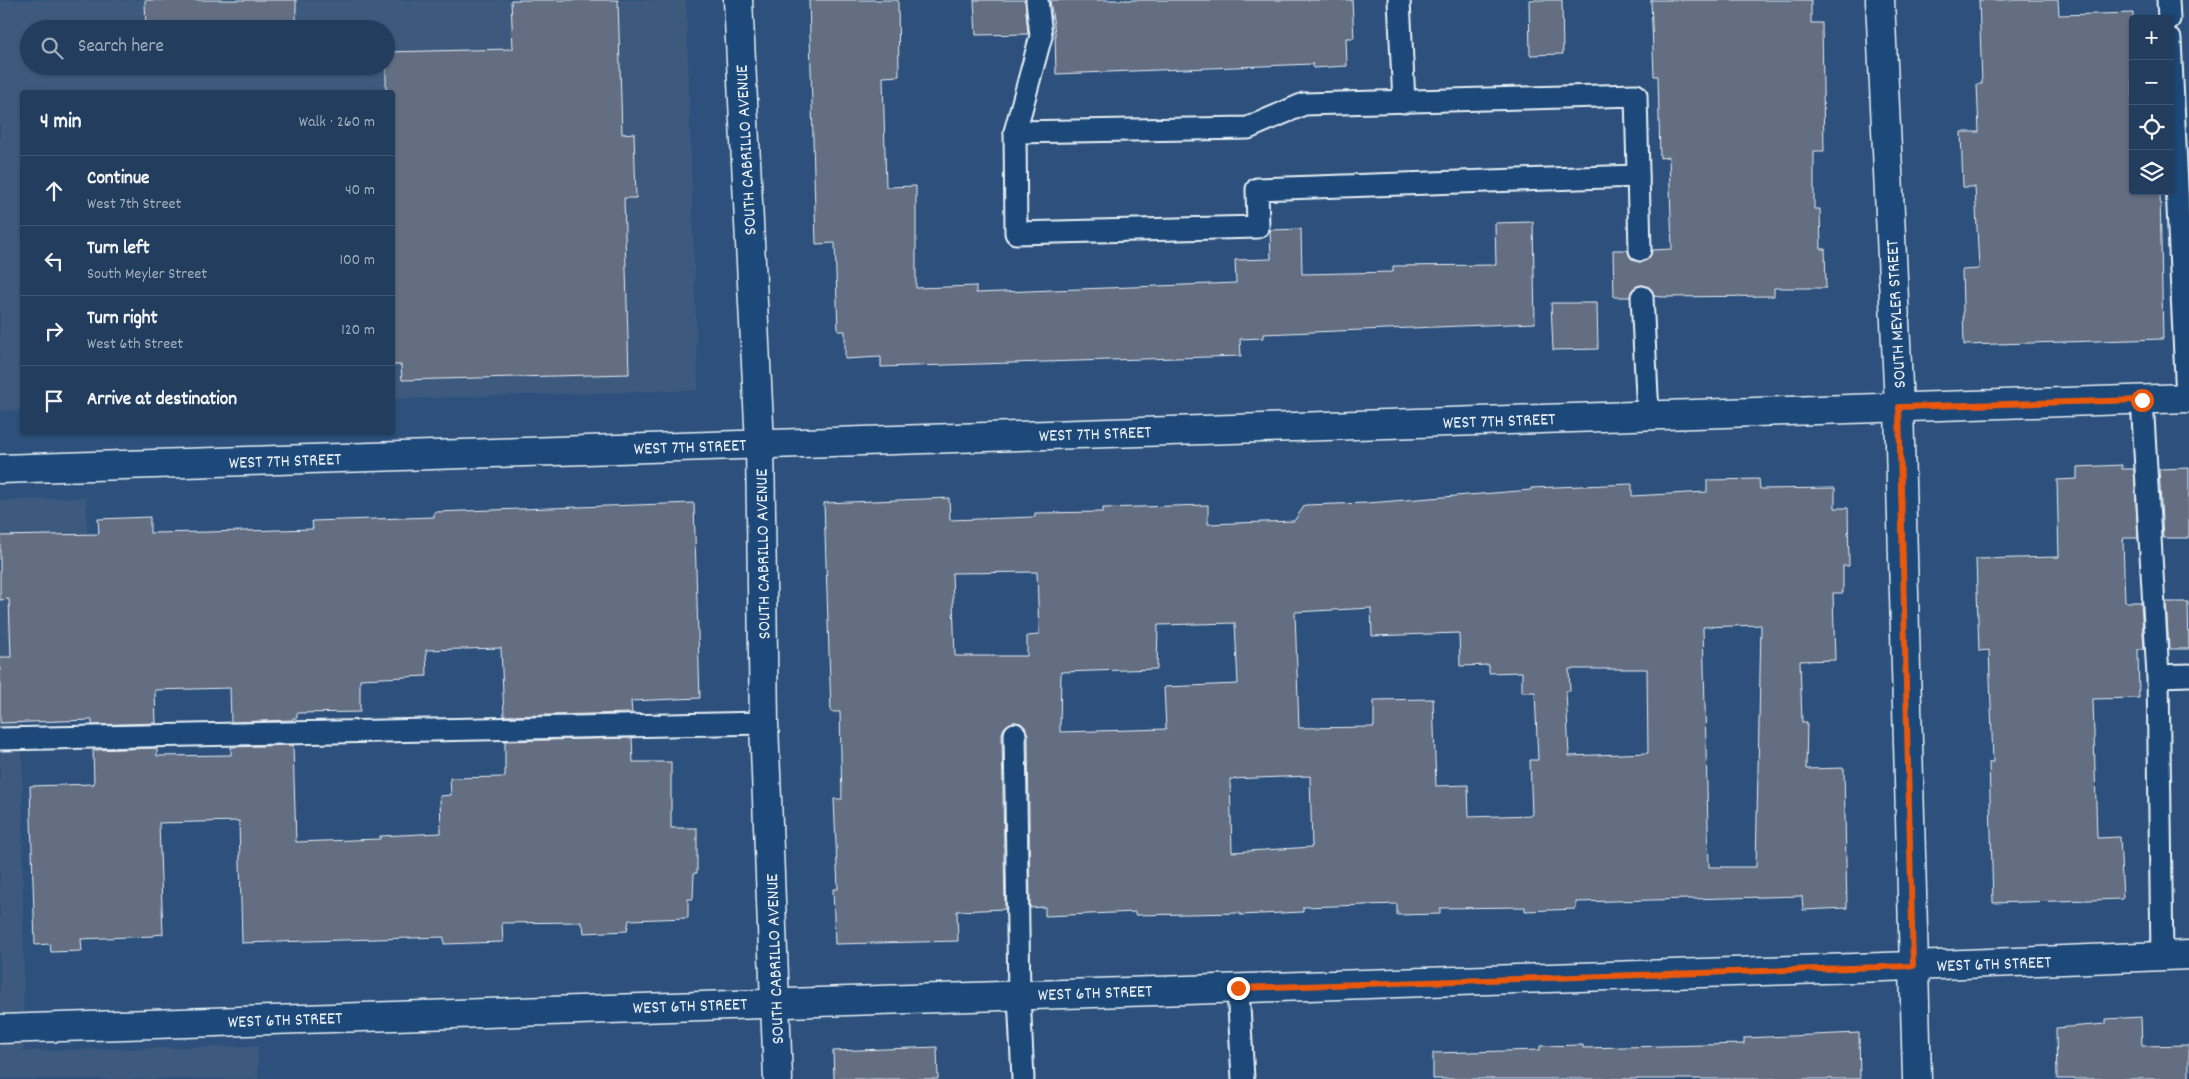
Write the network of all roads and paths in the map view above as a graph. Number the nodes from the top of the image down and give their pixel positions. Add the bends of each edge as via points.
1 (738, 0) edge
2 (1037, 0) edge
3 (1399, 0) edge
4 (1880, 0) edge
5 (2168, 0) edge
6 (2169, 15) edge
7 (2171, 60) edge
8 (1404, 102) junction
9 (1015, 132) junction
10 (1638, 176) junction
11 (1640, 250) dead end
12 (1642, 297) dead end
13 (2188, 398) edge
14 (2142, 400) junction
15 (1899, 407) junction
16 (1648, 416) junction
17 (760, 444) junction
18 (0, 469) edge
19 (2189, 675) edge
20 (2158, 676) junction
21 (764, 723) junction
22 (1016, 734) dead end
23 (0, 739) edge
24 (2189, 955) edge
25 (2162, 956) junction
26 (1913, 966) junction
27 (1238, 988) junction
28 (1019, 995) junction
29 (776, 1002) junction
30 (0, 1029) edge
31 (778, 1079) edge
32 (1023, 1079) edge
33 (1243, 1079) edge
34 (1917, 1079) edge

1 - 17 street, SOUTH CABRILLO AVENUE
2 - 9 lane via 1041,36
3 - 8 lane
4 - 15 street, SOUTH MEYLER STREET
5 - 6 lane
7 - 13 lane
8 - 9 lane via 1304,104 1248,128
8 - 10 lane via 1636,95
9 - 10 lane via 1016,233 1258,227 1257,188
10 - 11 lane
12 - 16 lane
13 - 14 street, WEST 7TH STREET
14 - 15 street, WEST 7TH STREET
14 - 20 lane
15 - 16 street, WEST 7TH STREET
15 - 26 street, SOUTH MEYLER STREET
16 - 17 street, WEST 7TH STREET
17 - 18 street, WEST 7TH STREET
17 - 21 street, SOUTH CABRILLO AVENUE
19 - 20 lane
20 - 25 lane
21 - 23 lane
21 - 29 street, SOUTH CABRILLO AVENUE
22 - 28 lane
24 - 25 street, WEST 6TH STREET
25 - 26 street, WEST 6TH STREET
26 - 27 street, WEST 6TH STREET
26 - 34 street, SOUTH MEYLER STREET
27 - 28 street, WEST 6TH STREET
27 - 33 lane
28 - 29 street, WEST 6TH STREET
28 - 32 lane
29 - 30 street, WEST 6TH STREET
29 - 31 street, SOUTH CABRILLO AVENUE

